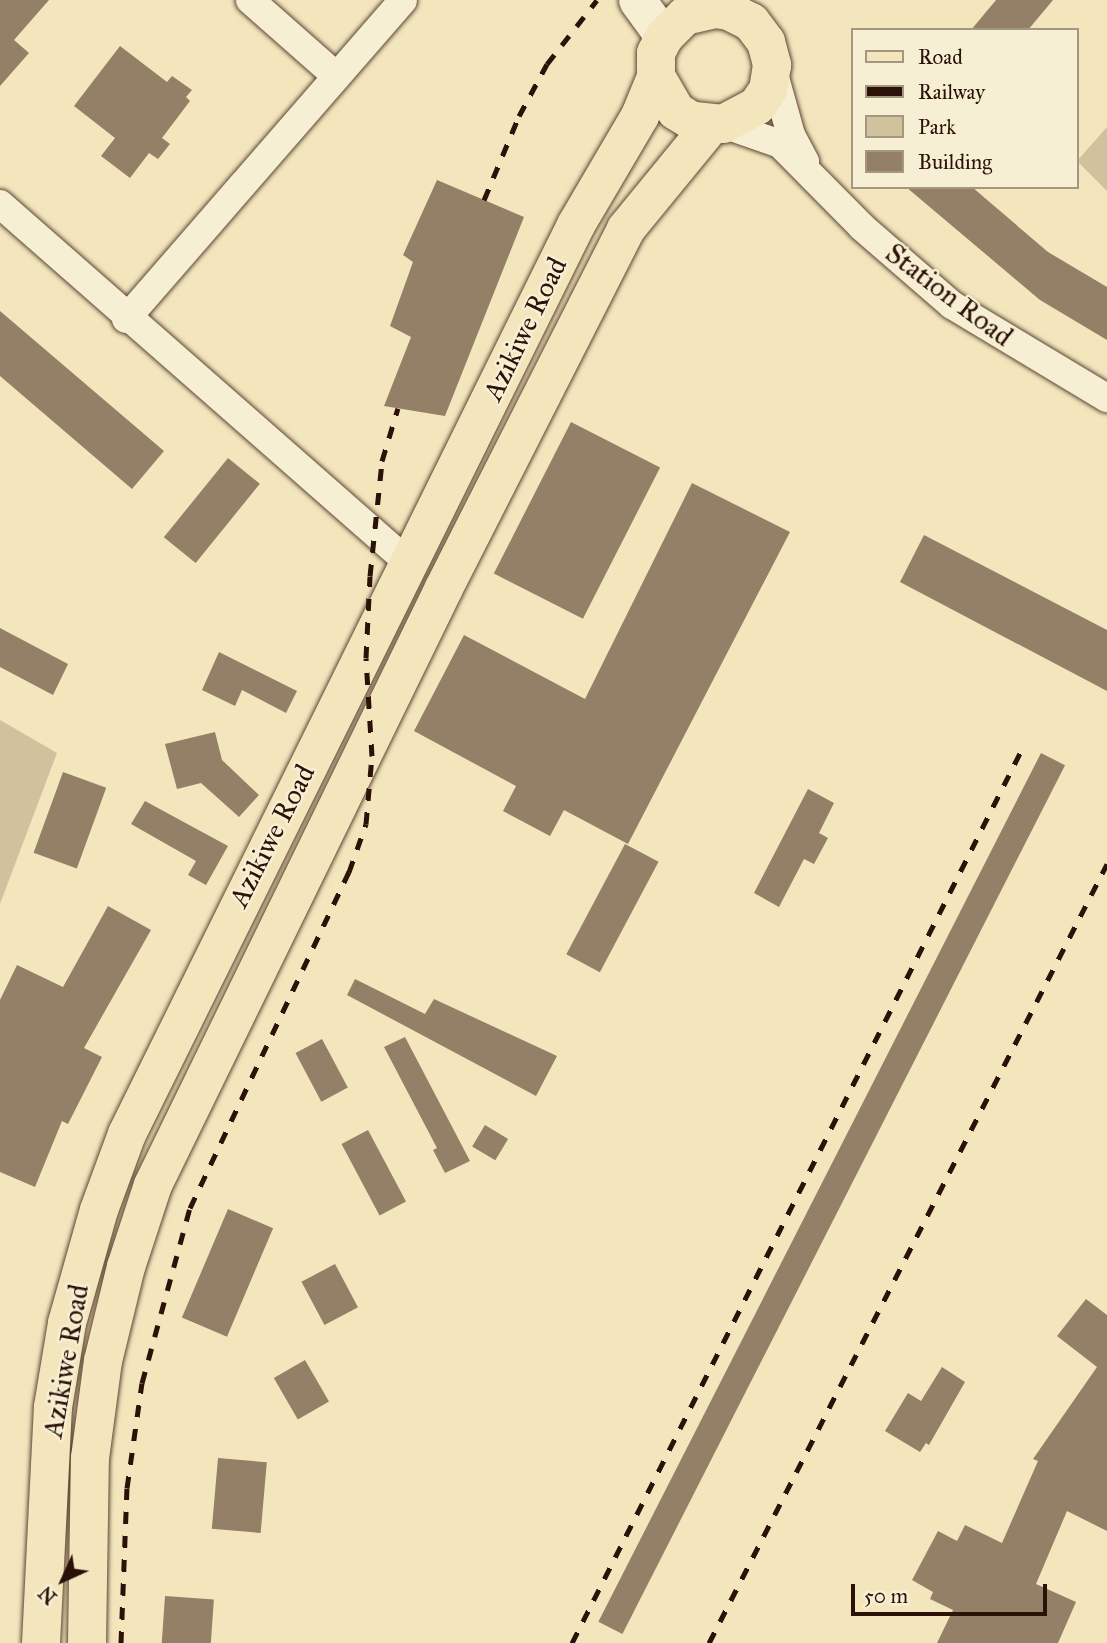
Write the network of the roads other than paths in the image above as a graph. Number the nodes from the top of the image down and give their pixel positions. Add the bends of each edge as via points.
1 (250, 0) edge
2 (402, 0) edge
3 (637, 0) edge
4 (725, 6) edge
5 (664, 37) junction
6 (772, 65) junction
7 (335, 75) junction
8 (656, 77) junction
9 (717, 125) junction
10 (810, 169) junction
11 (0, 204) edge
12 (126, 319) junction
13 (1107, 398) edge
14 (409, 563) junction
15 (41, 1643) edge
16 (87, 1643) edge

1 - 7 street
2 - 7 street
3 - 5 street
4 - 5 main road via 685,16
4 - 6 main road via 751,22 766,42
5 - 8 main road via 656,53
6 - 9 main road via 768,90 757,106
6 - 10 street, Station Road via 791,135
7 - 12 street
8 - 9 main road via 676,111
8 - 14 main road, Azikiwe Road via 640,116 576,225
9 - 10 street, Station Road via 780,144
9 - 16 main road, Azikiwe Road via 626,229 444,587 153,1185 126,1267 103,1361 90,1458
10 - 13 street, Station Road via 862,227 952,305
11 - 12 street
12 - 14 street
14 - 15 main road, Azikiwe Road via 127,1134 99,1210 67,1323 53,1407

